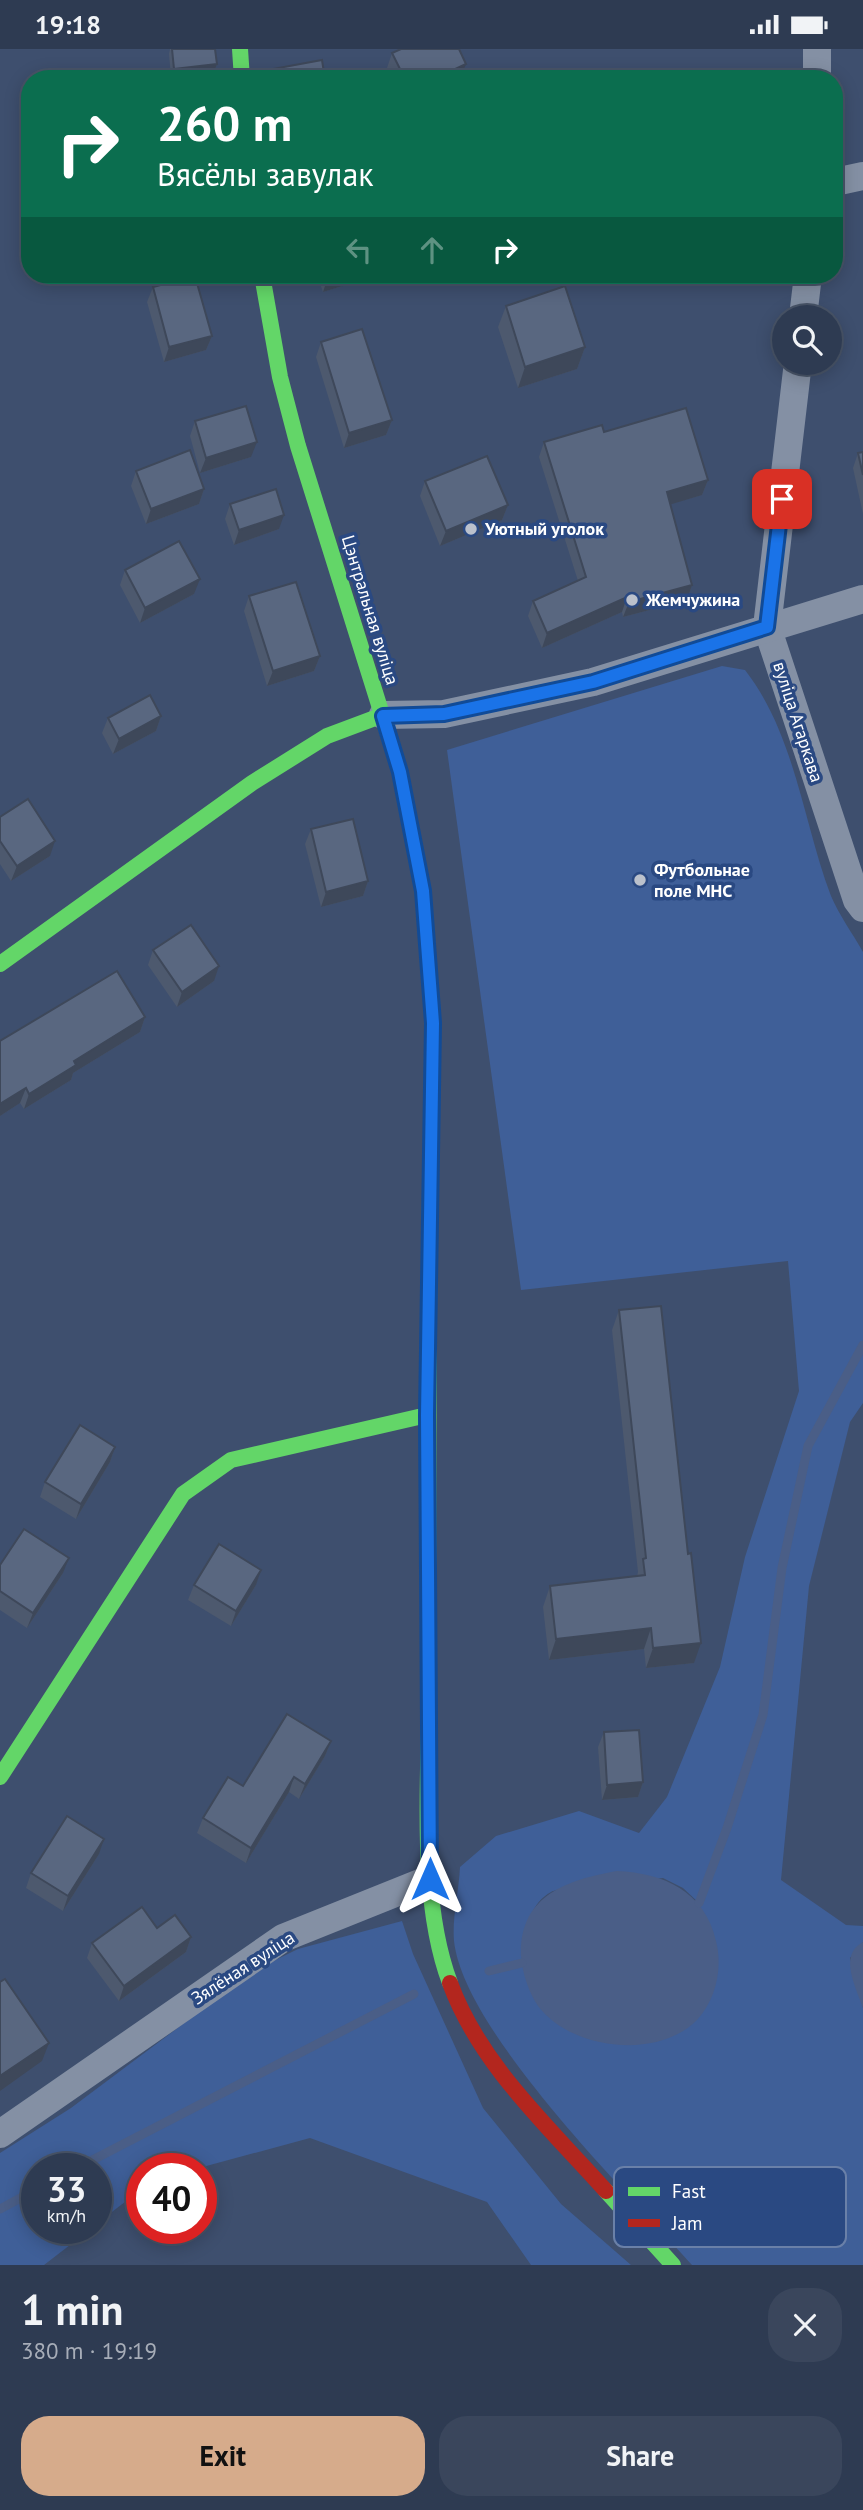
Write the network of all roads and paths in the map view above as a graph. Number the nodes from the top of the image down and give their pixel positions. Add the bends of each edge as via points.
1 (240, 49) edge
2 (817, 49) edge
3 (241, 70) edge
4 (817, 70) edge
5 (863, 176) edge
6 (843, 180) edge
7 (264, 284) edge
8 (807, 284) edge
9 (804, 305) edge
10 (796, 375) edge
11 (863, 600) edge
12 (767, 627) junction
13 (383, 716) junction
14 (863, 908) edge
15 (0, 964) edge
16 (427, 1415) junction
17 (0, 1777) edge
18 (430, 1879) junction
19 (0, 2134) edge
20 (614, 2200) edge
21 (657, 2247) edge
22 (673, 2265) edge

1 - 3 street
2 - 4 street
5 - 6 street
7 - 13 street, Цэнтральная вуліца via 298,446
8 - 9 street
10 - 12 street, вуліца Агаркава
11 - 12 street
12 - 13 street via 593,682 444,714
12 - 14 street, вуліца Агаркава
13 - 15 street via 327,736 252,783
13 - 16 street via 413,831 429,956 433,1075
16 - 17 street via 231,1461 183,1494
16 - 18 street
18 - 19 street, Зялёная вуліца via 283,1938
18 - 20 street via 443,1965 459,2008 516,2091
21 - 22 street

